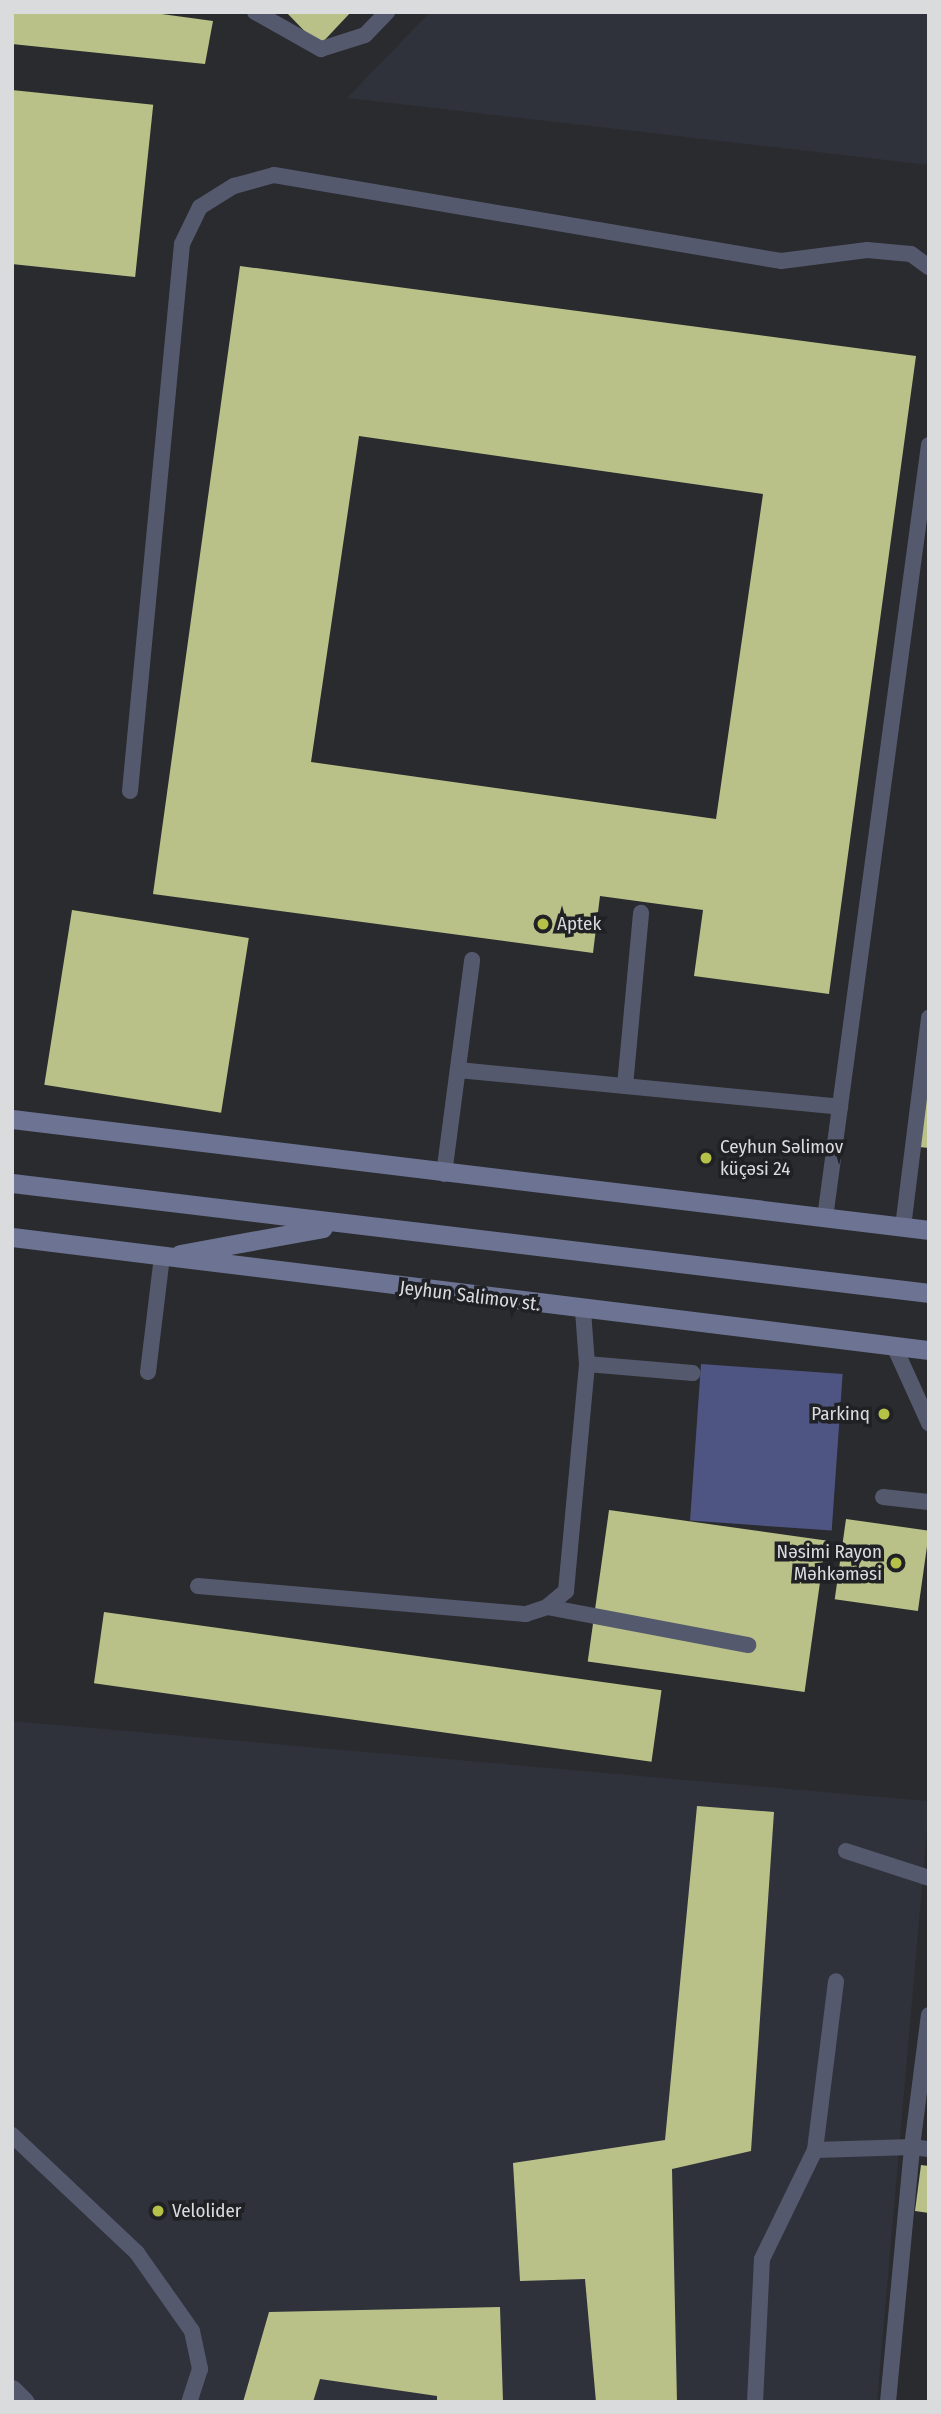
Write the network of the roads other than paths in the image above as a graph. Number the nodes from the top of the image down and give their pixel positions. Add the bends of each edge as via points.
1 (255, 12) edge
2 (387, 12) edge
3 (929, 267) edge
4 (929, 445) edge
5 (130, 791) dead end
6 (641, 913) dead end
7 (472, 960) dead end
8 (929, 1018) edge
9 (458, 1070) junction
10 (625, 1086) junction
11 (840, 1107) junction
12 (12, 1119) edge
13 (444, 1174) junction
14 (12, 1183) edge
15 (825, 1218) junction
16 (344, 1225) junction
17 (903, 1227) junction
18 (929, 1230) edge
19 (12, 1237) edge
20 (162, 1257) junction
21 (929, 1293) edge
22 (583, 1311) junction
23 (894, 1346) junction
24 (929, 1350) edge
25 (587, 1364) junction
26 (148, 1372) dead end
27 (693, 1373) dead end
28 (929, 1423) edge
29 (883, 1497) dead end
30 (929, 1503) edge
31 (198, 1587) dead end
32 (547, 1607) junction
33 (748, 1645) dead end
34 (846, 1851) dead end
35 (929, 1878) edge
36 (836, 1981) dead end
37 (929, 2015) edge
38 (12, 2135) edge
39 (912, 2147) junction
40 (929, 2149) edge
41 (815, 2150) junction
42 (12, 2389) edge
43 (25, 2402) edge
44 (189, 2402) edge
45 (755, 2402) edge
46 (888, 2402) edge

1 - 2 lane via 321,49 365,35
3 - 5 lane via 911,254 867,250 782,261 274,175 234,186 200,207 182,243
4 - 11 lane
6 - 10 lane
7 - 9 lane
8 - 17 lane
9 - 10 lane
9 - 13 lane
10 - 11 lane
11 - 15 lane
12 - 13 main road
13 - 15 main road
14 - 16 main road
15 - 17 main road
16 - 20 main road
16 - 21 main road
17 - 18 main road
19 - 20 main road, Jeyhun Salimov st.
20 - 22 main road, Jeyhun Salimov st.
20 - 26 lane
22 - 23 main road, Jeyhun Salimov st.
22 - 25 lane
23 - 24 main road, Jeyhun Salimov st.
23 - 28 lane
25 - 27 lane
25 - 32 lane via 566,1591
29 - 30 lane
31 - 32 lane via 526,1614
32 - 33 lane
34 - 35 lane
36 - 41 lane
37 - 39 lane
38 - 44 lane via 137,2253 192,2331 200,2370
39 - 40 lane
39 - 41 lane
39 - 46 lane
41 - 45 lane via 762,2259
42 - 43 street

